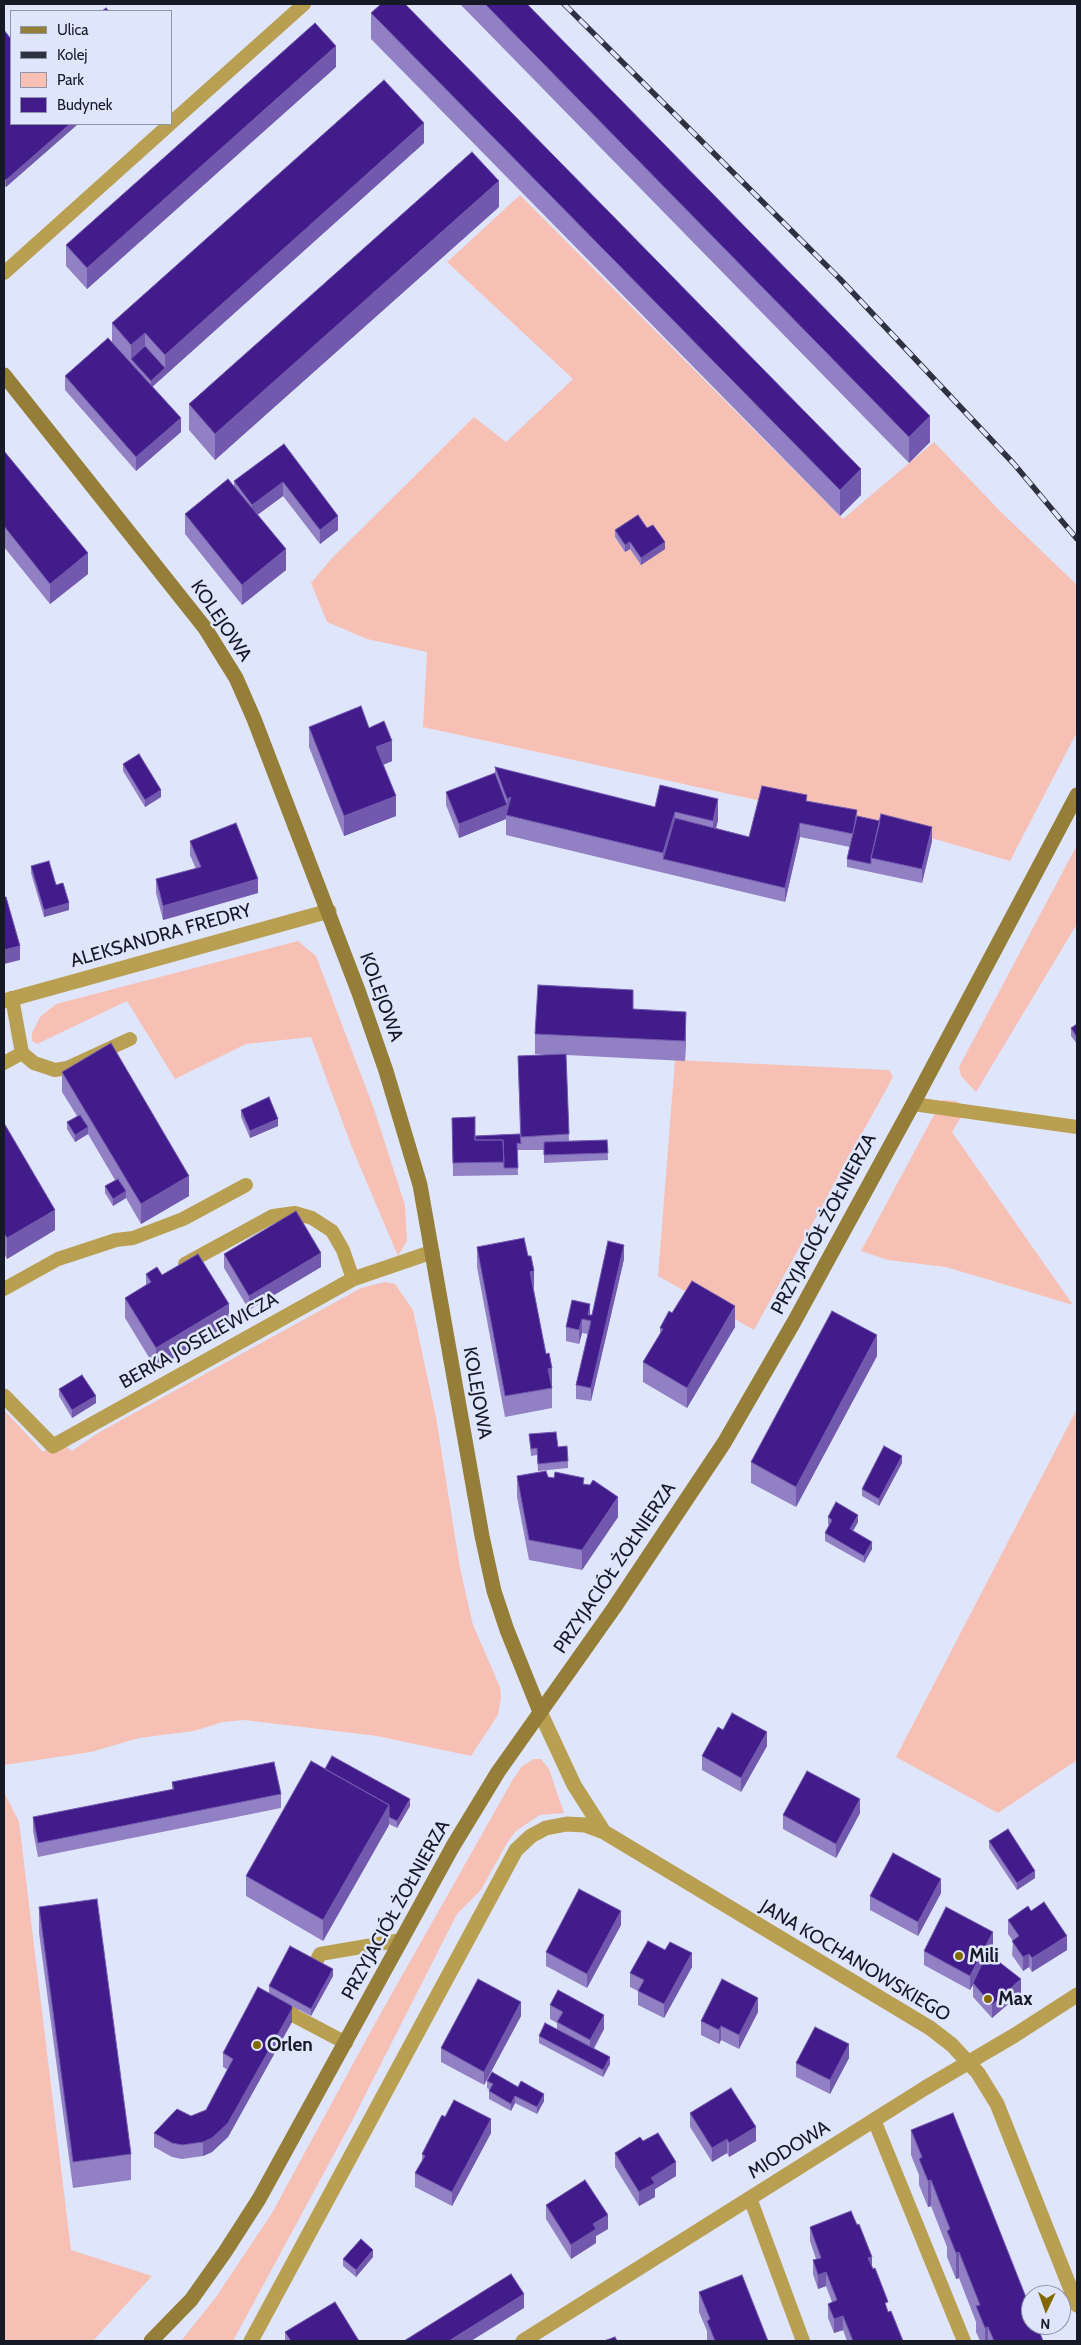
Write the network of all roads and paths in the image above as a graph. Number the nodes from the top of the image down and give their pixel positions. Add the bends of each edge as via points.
1 (304, 4) edge
2 (172, 122) edge
3 (169, 125) edge
4 (4, 274) edge
5 (4, 375) edge
6 (1077, 795) edge
7 (329, 910) junction
8 (8, 999) edge
9 (130, 1039) dead end
10 (22, 1053) junction
11 (4, 1063) edge
12 (913, 1104) junction
13 (1077, 1127) edge
14 (246, 1186) dead end
15 (432, 1252) junction
16 (185, 1264) edge
17 (353, 1279) junction
18 (4, 1289) edge
19 (4, 1396) edge
20 (540, 1712) junction
21 (604, 1832) junction
22 (402, 1940) junction
23 (314, 1966) edge
24 (1077, 1995) edge
25 (292, 2006) edge
26 (346, 2043) junction
27 (968, 2062) junction
28 (874, 2120) junction
29 (750, 2198) junction
30 (1077, 2305) edge
31 (151, 2341) edge
32 (251, 2341) edge
33 (524, 2341) edge
34 (803, 2341) edge
35 (964, 2341) edge

1 - 2 lane
3 - 4 lane
5 - 7 main road, KOLEJOWA via 183,598 222,652 254,719
6 - 12 main road, PRZYJACIÓŁ ŻOŁNIERZA
7 - 8 street, ALEKSANDRA FREDRY
7 - 15 main road, KOLEJOWA via 386,1071 420,1185
8 - 10 lane
9 - 10 lane via 67,1068 54,1070 34,1063
10 - 11 lane
12 - 13 lane
12 - 20 main road, PRZYJACIÓŁ ŻOŁNIERZA via 724,1443
14 - 18 lane via 183,1218 133,1238 116,1240 58,1259
15 - 17 street, BERKA JOSELEWICZA
15 - 20 main road, KOLEJOWA via 492,1582 507,1630
16 - 17 lane via 273,1216 295,1213 312,1218 332,1231
17 - 19 street, BERKA JOSELEWICZA via 53,1446
20 - 21 street, JANA KOCHANOWSKIEGO via 574,1785
20 - 22 main road, PRZYJACIÓŁ ŻOŁNIERZA via 498,1772 453,1846
21 - 27 street, JANA KOCHANOWSKIEGO via 930,2028
21 - 32 street via 586,1825 546,1828 516,1850
22 - 23 lane via 320,1954
22 - 26 main road, PRZYJACIÓŁ ŻOŁNIERZA
24 - 27 street, MIODOWA
25 - 26 lane via 289,2013
26 - 31 main road, PRZYJACIÓŁ ŻOŁNIERZA via 259,2199 225,2252 191,2300
27 - 28 street, MIODOWA
27 - 30 street, JANA KOCHANOWSKIEGO via 997,2104
28 - 29 street, MIODOWA
28 - 35 lane
29 - 33 street, MIODOWA
29 - 34 lane

